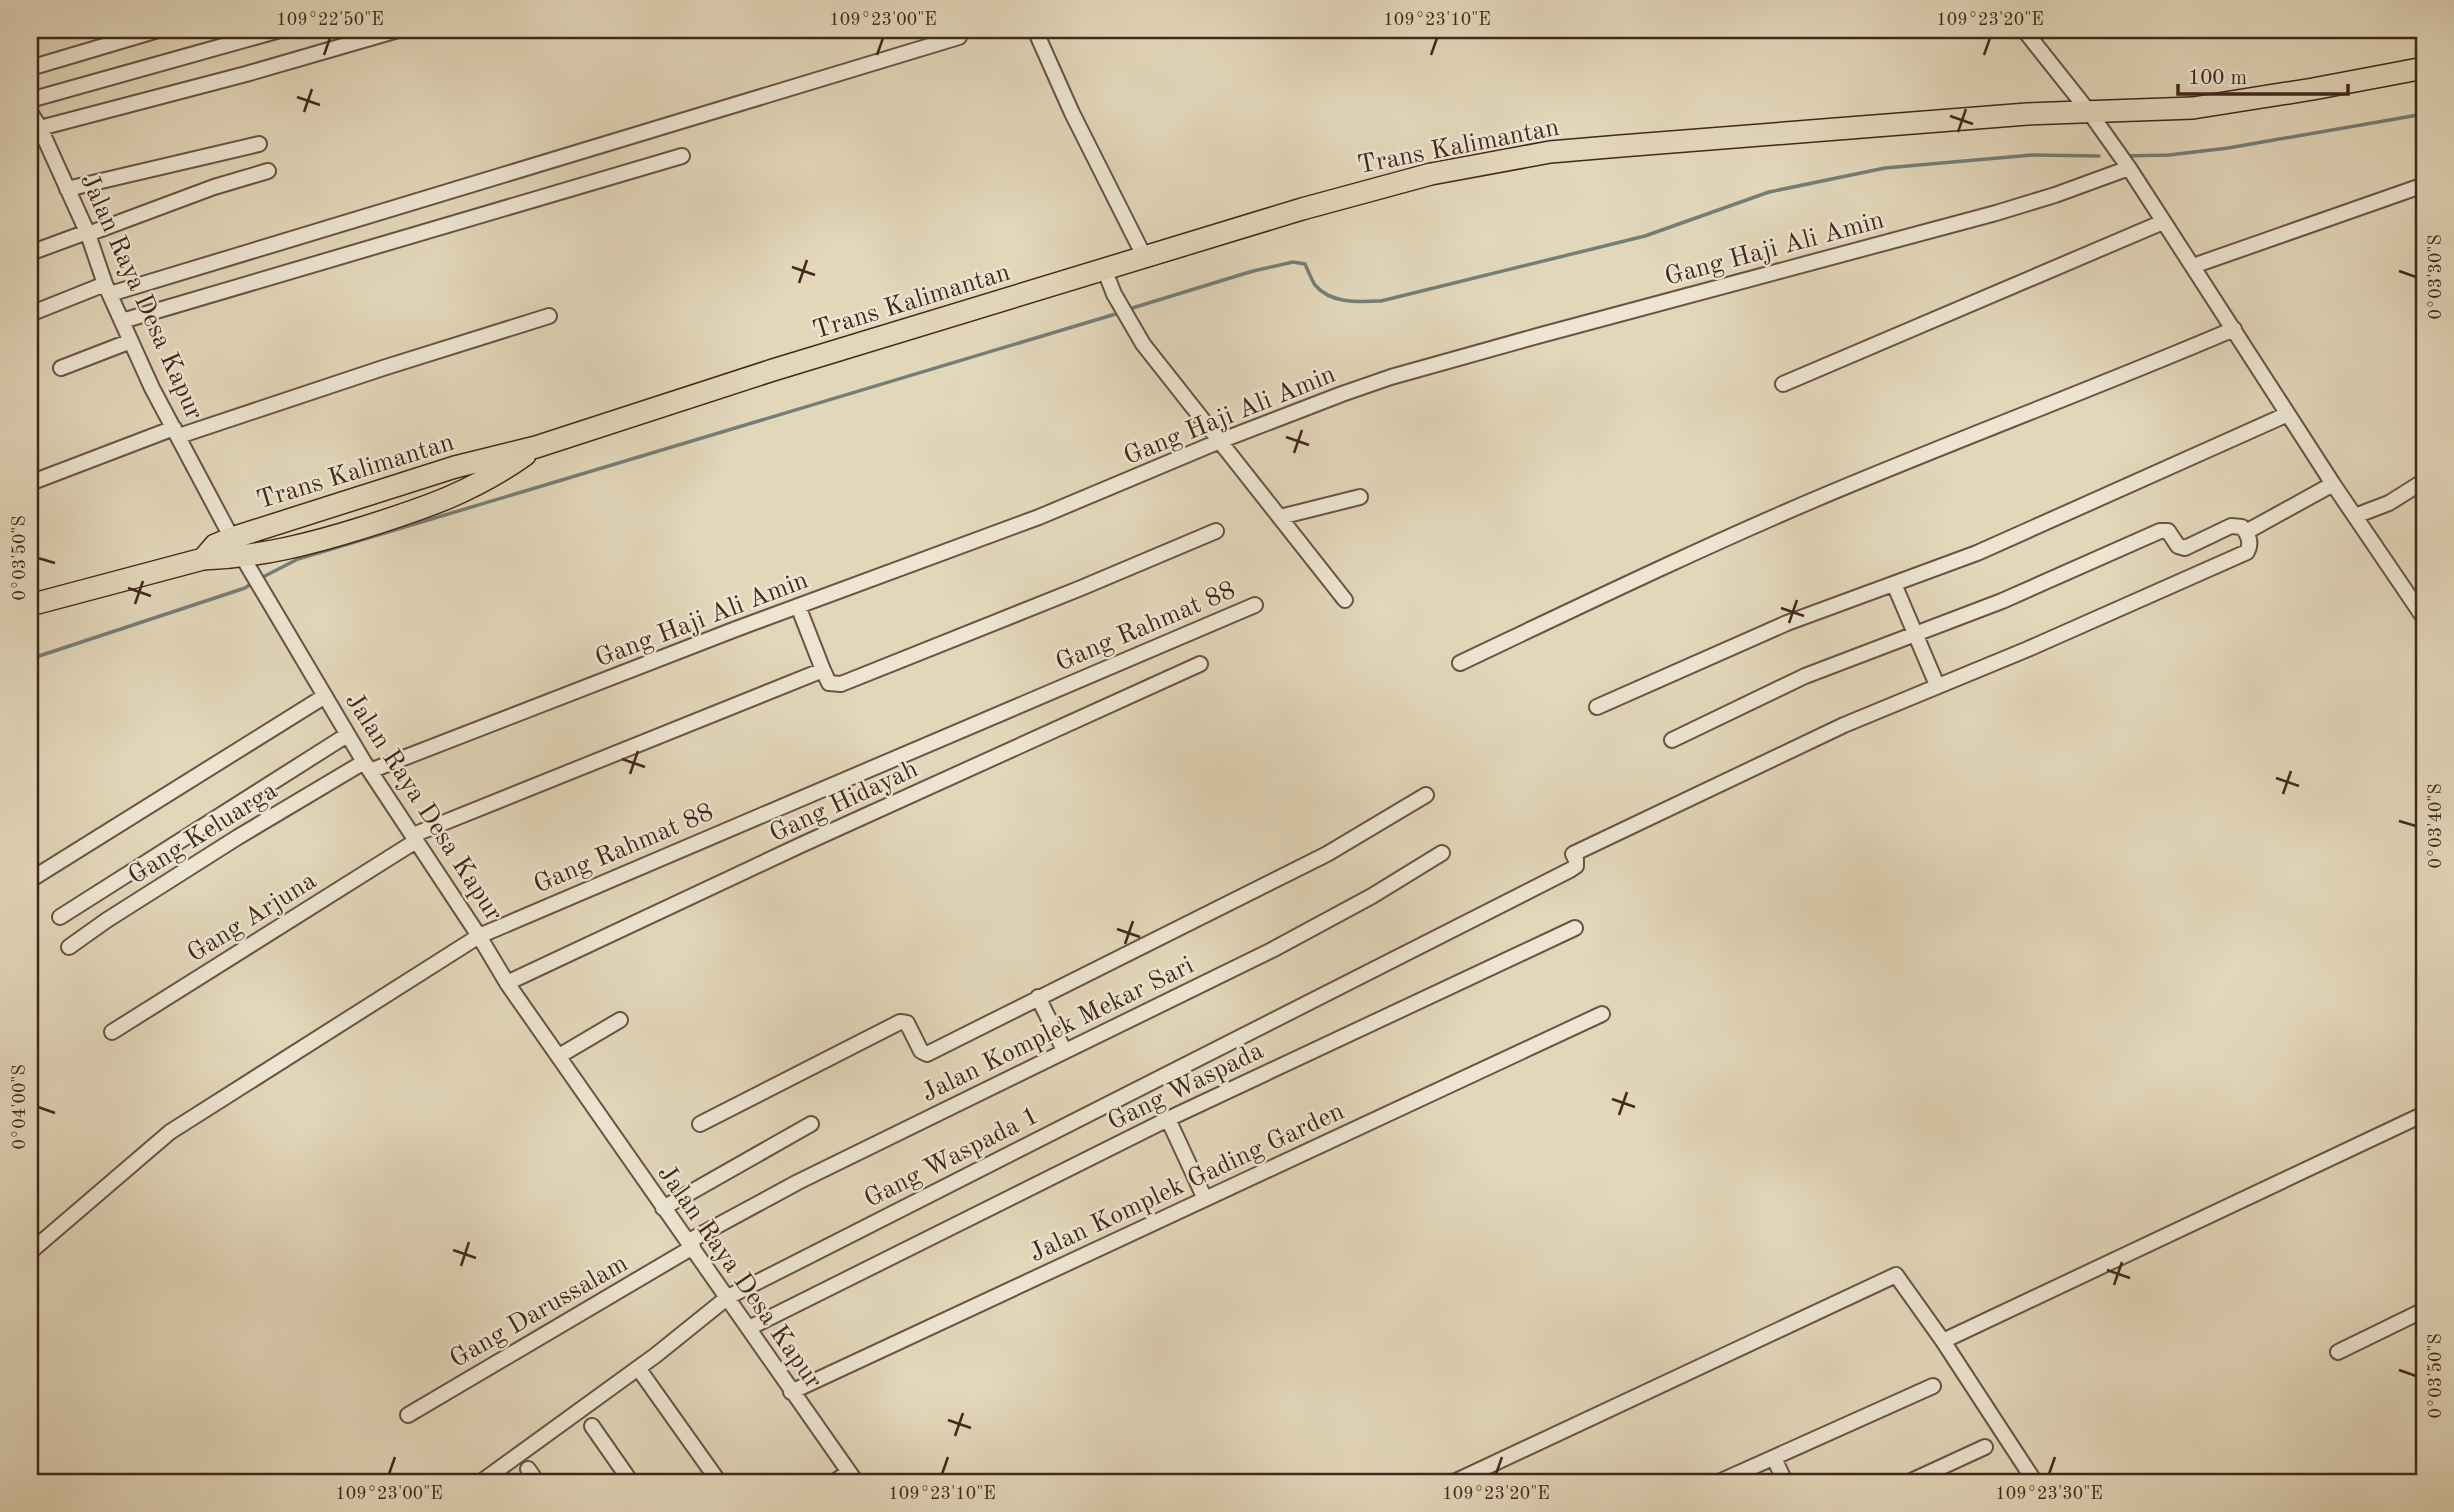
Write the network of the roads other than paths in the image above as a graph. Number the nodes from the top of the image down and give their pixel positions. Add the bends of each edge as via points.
1 (158, 30) edge
2 (280, 30) edge
3 (398, 30) edge
4 (1035, 30) edge
5 (2024, 30) edge
6 (959, 37) dead end
7 (30, 68) edge
8 (2424, 68) edge
9 (30, 100) edge
10 (30, 112) edge
11 (2090, 113) junction
12 (40, 128) junction
13 (259, 144) dead end
14 (682, 156) dead end
15 (2127, 165) junction
16 (268, 171) dead end
17 (2424, 185) edge
18 (67, 189) junction
19 (2163, 222) junction
20 (87, 233) junction
21 (30, 253) edge
22 (1145, 258) junction
23 (2193, 266) junction
24 (1105, 271) junction
25 (108, 289) junction
26 (30, 314) edge
27 (549, 316) dead end
28 (122, 321) junction
29 (2234, 329) junction
30 (131, 341) junction
31 (61, 368) dead end
32 (1783, 384) dead end
33 (2288, 414) junction
34 (177, 432) junction
35 (1220, 441) junction
36 (536, 447) junction
37 (2424, 481) edge
38 (30, 483) edge
39 (2333, 484) junction
40 (1360, 497) dead end
41 (2355, 516) junction
42 (1280, 517) junction
43 (1216, 530) dead end
44 (228, 531) junction
45 (2246, 532) junction
46 (243, 558) junction
47 (203, 559) junction
48 (1894, 584) junction
49 (1345, 600) dead end
50 (1255, 604) dead end
51 (30, 605) edge
52 (798, 606) junction
53 (2424, 618) edge
54 (1916, 635) junction
55 (1460, 663) dead end
56 (1200, 664) dead end
57 (823, 670) junction
58 (1937, 685) junction
59 (325, 696) junction
60 (1597, 707) dead end
61 (347, 735) junction
62 (1672, 740) dead end
63 (367, 766) junction
64 (1426, 795) dead end
65 (414, 838) junction
66 (1443, 853) dead end
67 (30, 880) edge
68 (60, 917) dead end
69 (1574, 928) dead end
70 (479, 936) junction
71 (69, 947) dead end
72 (507, 983) junction
73 (1038, 998) junction
74 (1601, 1014) dead end
75 (620, 1020) dead end
76 (112, 1032) dead end
77 (1064, 1051) junction
78 (559, 1056) junction
79 (2424, 1114) edge
80 (1168, 1119) junction
81 (700, 1124) dead end
82 (811, 1124) dead end
83 (1205, 1199) junction
84 (663, 1208) junction
85 (691, 1244) junction
86 (30, 1252) edge
87 (728, 1297) junction
88 (2424, 1310) edge
89 (749, 1328) junction
90 (1943, 1341) junction
91 (2338, 1352) dead end
92 (643, 1375) dead end
93 (1933, 1386) dead end
94 (791, 1392) junction
95 (408, 1415) dead end
96 (592, 1426) dead end
97 (1986, 1447) dead end
98 (1774, 1458) junction
99 (528, 1469) dead end
100 (852, 1477) edge
101 (481, 1482) edge
102 (537, 1482) edge
103 (631, 1482) edge
104 (719, 1482) edge
105 (834, 1482) edge
106 (1454, 1482) edge
107 (1719, 1482) edge
108 (1785, 1482) edge
109 (1909, 1482) edge
110 (2035, 1482) edge

1 - 7 street
2 - 9 street
3 - 12 street
4 - 22 street
5 - 11 street
6 - 25 street
8 - 11 highway, Trans Kalimantan via 2193,108
10 - 12 street, Jalan Raya Desa Kapur
11 - 15 street
11 - 22 highway, Trans Kalimantan via 2027,114 1505,159 1362,192
12 - 18 street, Jalan Raya Desa Kapur
13 - 18 street
14 - 28 street
15 - 19 street
15 - 35 street, Gang Haji Ali Amin via 1996,213 1391,377
16 - 20 street
17 - 23 street
18 - 20 street, Jalan Raya Desa Kapur
19 - 23 street
19 - 32 street
20 - 21 street
20 - 25 street, Jalan Raya Desa Kapur
22 - 24 highway, Trans Kalimantan
23 - 29 street
24 - 35 street via 1143,344
24 - 36 highway, Trans Kalimantan
25 - 26 street
25 - 28 street, Jalan Raya Desa Kapur
27 - 34 street
28 - 30 street, Jalan Raya Desa Kapur
29 - 33 street
29 - 55 street via 1674,560
30 - 31 street
30 - 34 street, Jalan Raya Desa Kapur
33 - 39 street
33 - 48 street via 1977,553
34 - 38 street
34 - 44 street, Jalan Raya Desa Kapur
35 - 42 street
35 - 52 street, Gang Haji Ali Amin via 1040,517
36 - 44 highway, Trans Kalimantan
36 - 46 highway, Trans Kalimantan via 452,498 318,542
37 - 41 street via 2389,503
39 - 41 street
39 - 45 street
40 - 42 street
41 - 53 street
42 - 49 street
43 - 57 street via 841,684 829,683
44 - 46 street, Jalan Raya Desa Kapur
44 - 47 highway, Trans Kalimantan
45 - 54 street via 2231,526 2185,548 2178,547 2168,531 2160,531
45 - 58 street via 2247,552
46 - 47 highway, Trans Kalimantan
46 - 59 street, Jalan Raya Desa Kapur
47 - 51 highway
48 - 54 street
48 - 60 street via 1787,623
50 - 70 street, Gang Rahmat 88
52 - 57 street
52 - 63 street, Gang Haji Ali Amin
54 - 58 street
54 - 62 street via 1805,676
56 - 72 street, Gang Hidayah
57 - 65 street, Gang Arjuna
58 - 87 street, Gang Waspada 1 via 1573,854 1576,866 1570,870
59 - 61 street, Jalan Raya Desa Kapur
59 - 67 street
61 - 63 street, Jalan Raya Desa Kapur
61 - 68 street
63 - 65 street, Jalan Raya Desa Kapur
63 - 71 street, Gang Keluarga via 238,837
64 - 73 street via 1328,853
65 - 70 street, Jalan Raya Desa Kapur
65 - 76 street, Gang Arjuna
66 - 77 street, Jalan Komplek Mekar Sari via 1272,950
69 - 80 street, Gang Waspada
70 - 72 street, Jalan Raya Desa Kapur
70 - 86 street, Gang Rahmat 88 via 170,1132
72 - 78 street, Jalan Raya Desa Kapur
73 - 77 street
73 - 81 street via 927,1054 907,1023 900,1022
74 - 83 street, Jalan Komplek Gading Garden
75 - 78 street
77 - 85 street, Jalan Komplek Mekar Sari via 798,1182
78 - 84 street, Jalan Raya Desa Kapur
79 - 90 street
80 - 83 street
80 - 89 street, Gang Waspada
82 - 84 street
83 - 94 street, Jalan Komplek Gading Garden
84 - 85 street, Jalan Raya Desa Kapur
85 - 87 street, Jalan Raya Desa Kapur
85 - 95 street, Gang Darussalam
87 - 89 street, Jalan Raya Desa Kapur
87 - 101 street, Gang Waspada 1
88 - 91 street
89 - 94 street, Jalan Raya Desa Kapur
90 - 106 street via 1896,1275
90 - 110 street
92 - 104 street
93 - 98 street
94 - 100 street, Jalan Raya Desa Kapur
96 - 103 street
97 - 109 street
98 - 107 street
98 - 108 street
99 - 102 street
100 - 105 street

